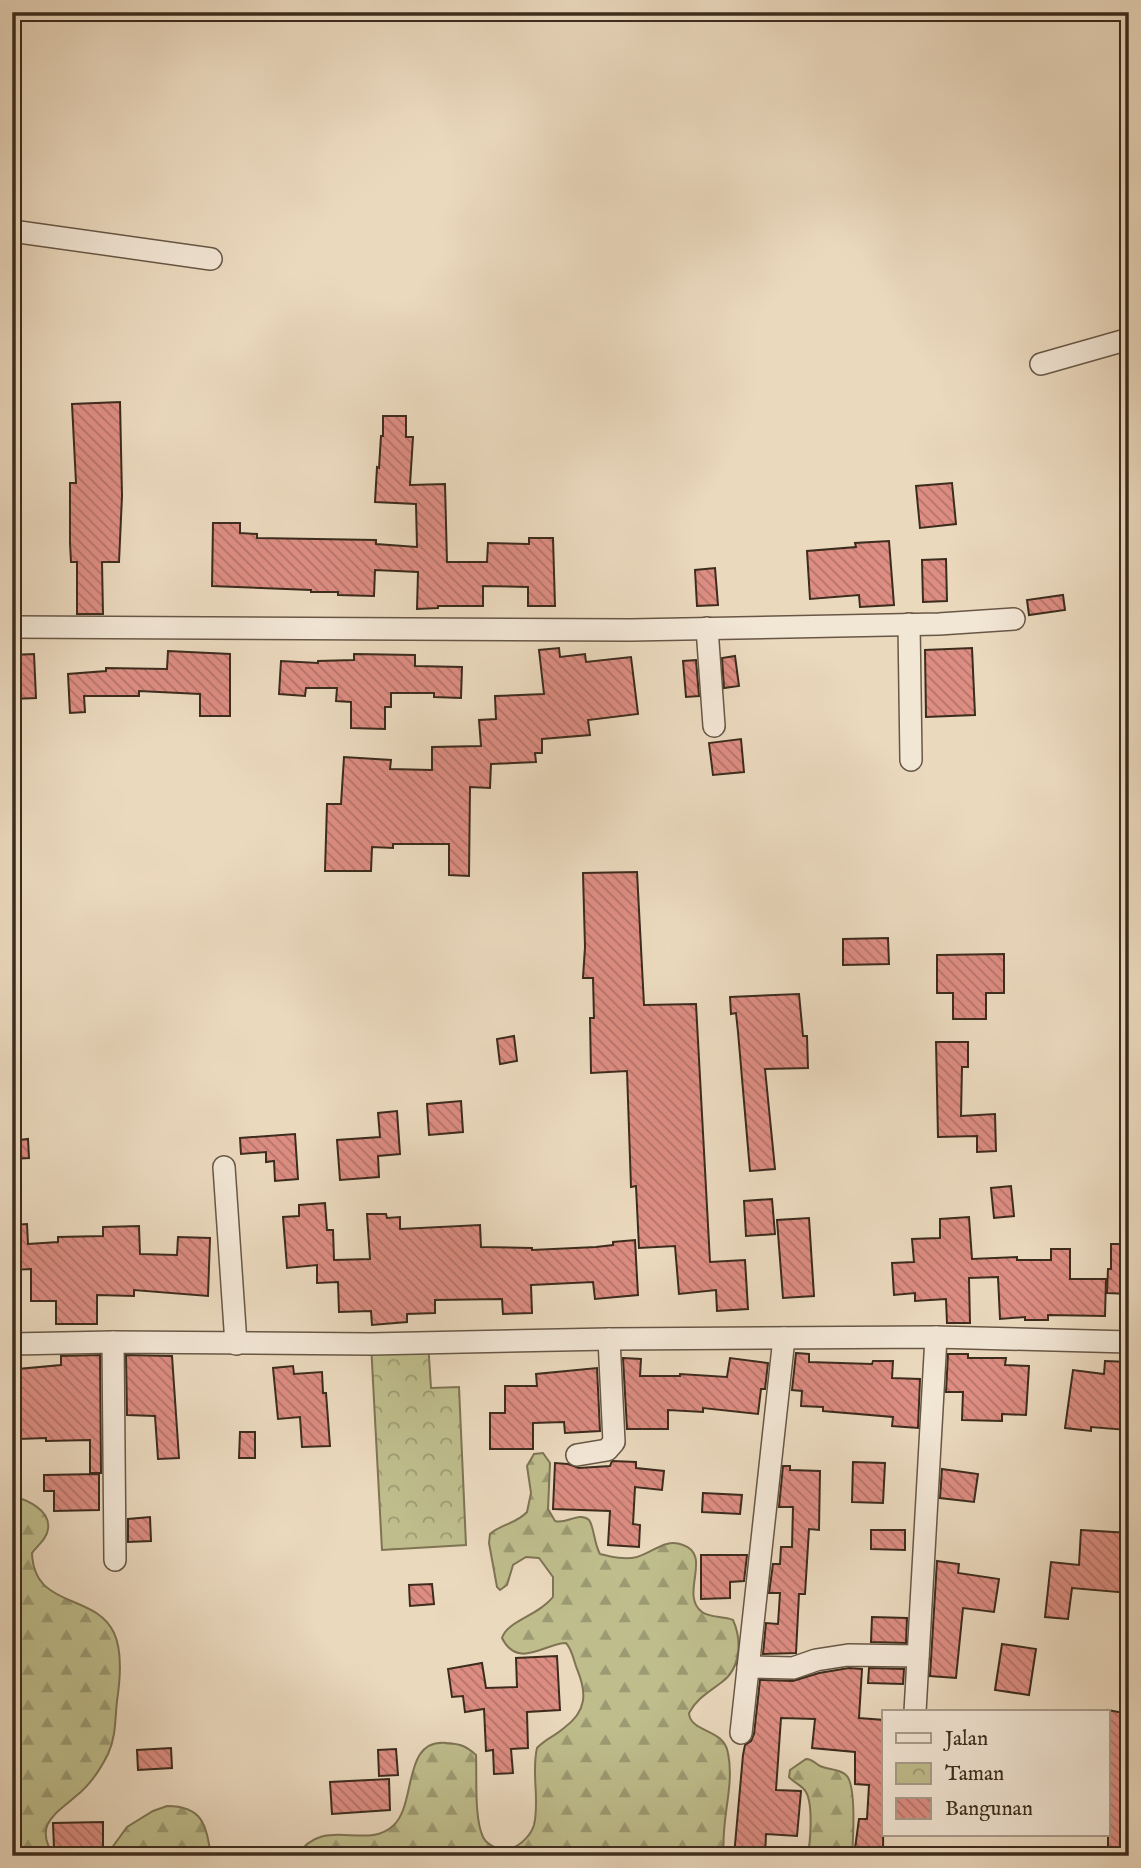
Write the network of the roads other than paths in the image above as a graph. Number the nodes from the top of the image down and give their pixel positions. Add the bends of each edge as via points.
1 (12, 231) edge
2 (211, 259) dead end
3 (1129, 339) edge
4 (1041, 364) dead end
5 (1014, 619) dead end
6 (909, 624) junction
7 (12, 627) edge
8 (707, 628) junction
9 (714, 726) dead end
10 (911, 760) dead end
11 (224, 1167) dead end
12 (936, 1337) junction
13 (784, 1338) junction
14 (609, 1339) junction
15 (113, 1342) junction
16 (1129, 1342) edge
17 (236, 1344) junction
18 (12, 1345) edge
19 (577, 1455) dead end
20 (115, 1560) dead end
21 (918, 1656) junction
22 (748, 1667) junction
23 (915, 1710) edge
24 (741, 1733) dead end

1 - 2 street
3 - 4 street
5 - 6 street
6 - 8 street
6 - 10 street
7 - 8 street
8 - 9 street
11 - 17 street
12 - 13 street
12 - 16 street
12 - 21 street
13 - 14 street
13 - 22 street
14 - 17 street
14 - 19 street via 614,1442 607,1450
15 - 17 street
15 - 18 street
15 - 20 street
21 - 22 street via 848,1655 793,1668
21 - 23 street
22 - 24 street

